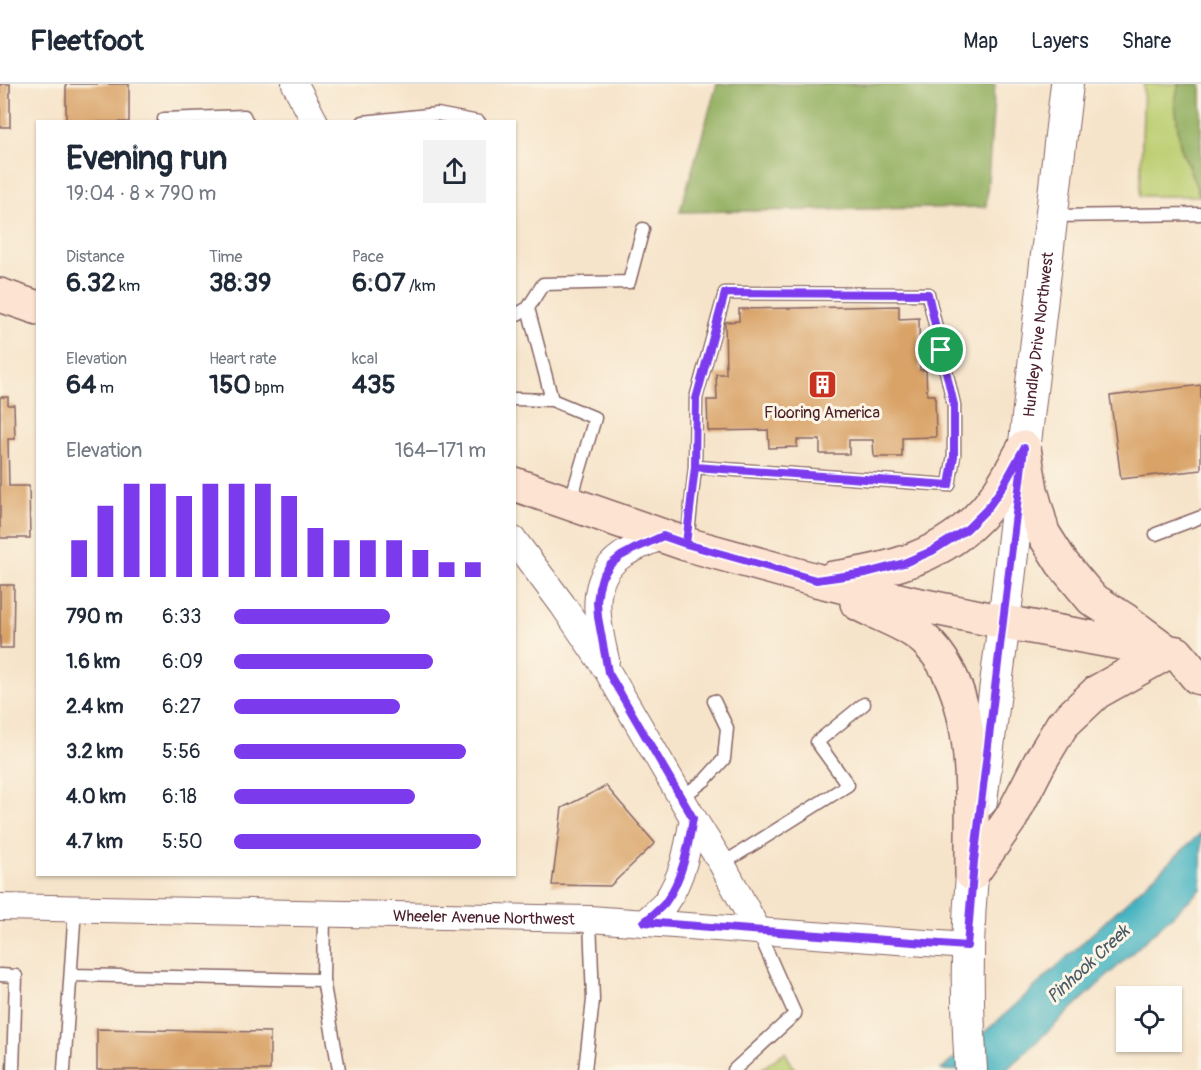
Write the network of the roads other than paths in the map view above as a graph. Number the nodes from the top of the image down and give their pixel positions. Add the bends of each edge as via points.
1 (295, 84) edge
2 (1067, 84) edge
3 (439, 118) edge
4 (164, 120) edge
5 (246, 120) edge
6 (314, 120) edge
7 (401, 120) edge
8 (459, 120) edge
9 (1201, 214) edge
10 (1052, 216) junction
11 (643, 229) dead end
12 (0, 295) edge
13 (36, 307) edge
14 (528, 308) junction
15 (516, 315) edge
16 (516, 399) edge
17 (552, 400) junction
18 (1024, 448) junction
19 (695, 467) junction
20 (516, 485) edge
21 (569, 504) junction
22 (1201, 517) edge
23 (1156, 534) dead end
24 (675, 540) junction
25 (516, 544) edge
26 (816, 580) junction
27 (1004, 622) junction
28 (1182, 650) edge
29 (608, 672) junction
30 (1201, 678) edge
31 (714, 701) dead end
32 (864, 704) dead end
33 (687, 808) junction
34 (722, 864) junction
35 (972, 873) junction
36 (0, 907) edge
37 (75, 908) junction
38 (324, 913) junction
39 (590, 919) junction
40 (644, 922) junction
41 (758, 931) junction
42 (967, 946) junction
43 (0, 975) edge
44 (71, 975) junction
45 (322, 980) junction
46 (13, 1070) edge
47 (64, 1070) edge
48 (339, 1070) edge
49 (585, 1070) edge
50 (734, 1070) edge
51 (971, 1070) edge

1 - 6 street
2 - 10 street, Hundley Drive Northwest
3 - 7 lane
3 - 8 lane
4 - 5 lane via 244,116
9 - 10 lane
10 - 18 street, Hundley Drive Northwest
11 - 14 lane via 629,282 543,284
12 - 13 main road
14 - 15 lane
14 - 17 lane
16 - 17 lane
17 - 21 lane via 595,418
18 - 26 main road via 1002,488 967,529 904,563
18 - 27 street, Hundley Drive Northwest
18 - 28 main road via 1043,533 1062,563 1092,599
19 - 19 lane via 696,399 725,293 928,294 954,405 954,456 949,485
19 - 24 lane
20 - 21 main road
21 - 24 main road
22 - 23 lane
24 - 26 main road
24 - 29 street via 621,556 602,577 597,610
25 - 29 street
26 - 27 main road
26 - 35 main road via 908,628 928,643 943,662 965,718 971,777
27 - 28 main road
27 - 35 street, Hundley Drive Northwest
28 - 30 main road
28 - 35 main road via 1097,692 1062,725 1011,818
29 - 33 street
31 - 33 lane via 727,728 724,759
32 - 34 lane via 817,742 848,785
33 - 34 street
33 - 40 street via 685,862 664,904
34 - 41 street
35 - 42 street, Hundley Drive Northwest
36 - 37 street, Wheeler Avenue Northwest
37 - 38 street, Wheeler Avenue Northwest
37 - 44 lane
38 - 39 street, Wheeler Avenue Northwest
38 - 45 lane
39 - 40 street, Wheeler Avenue Northwest
39 - 49 lane via 593,1000
40 - 41 street, Wheeler Avenue Northwest
41 - 42 street, Wheeler Avenue Northwest
41 - 50 lane via 795,1014
42 - 51 street, Hundley Drive Northwest
43 - 46 lane via 16,976
44 - 45 lane
44 - 47 lane
45 - 48 lane

